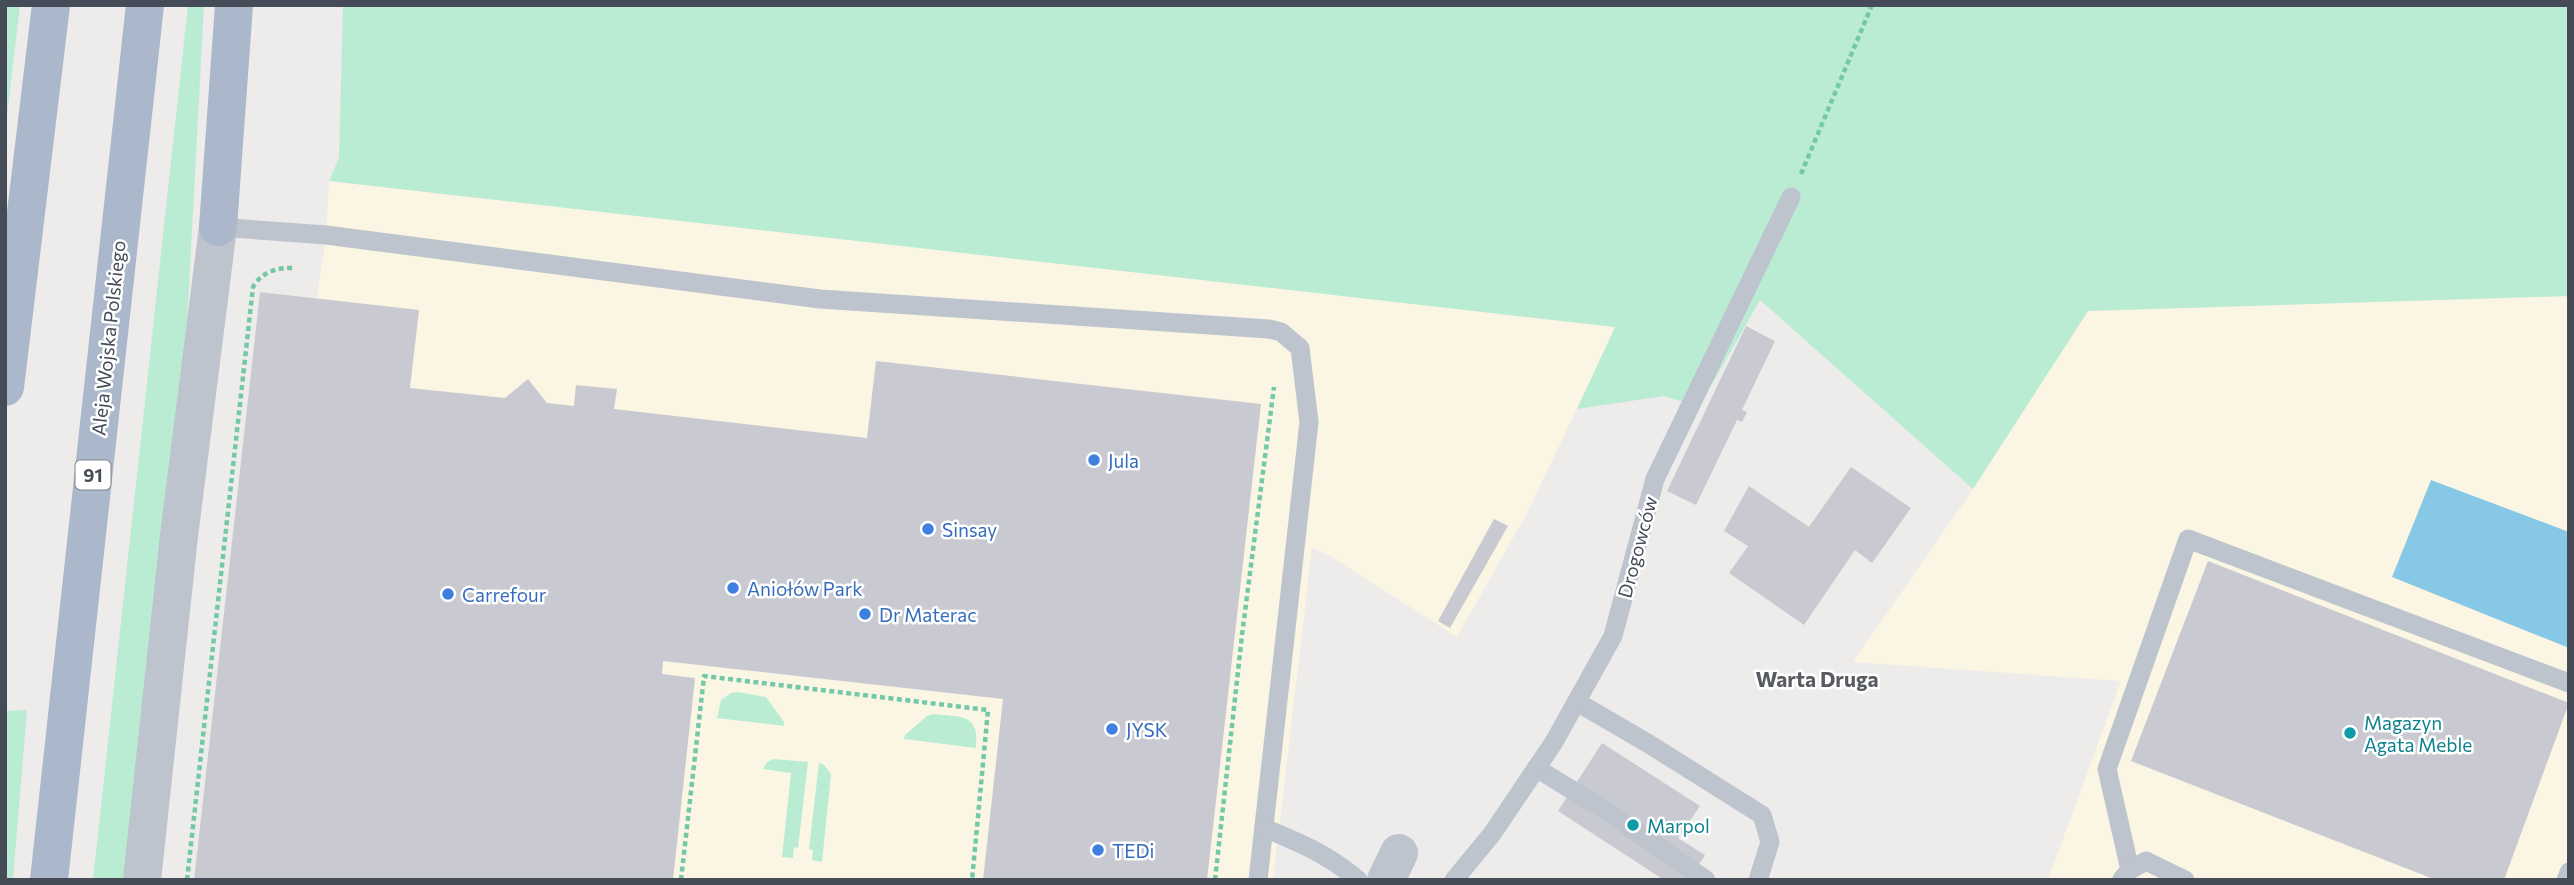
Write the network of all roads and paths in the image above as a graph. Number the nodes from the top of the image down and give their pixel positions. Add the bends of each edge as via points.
1 (51, 5) edge
2 (145, 5) edge
3 (234, 5) edge
4 (1872, 5) edge
5 (1791, 197) joint
6 (218, 227) junction
7 (293, 268) dead end
8 (1281, 332) junction
9 (5, 387) edge
10 (2569, 683) edge
11 (1577, 702) junction
12 (1536, 768) junction
13 (1264, 828) junction
14 (2569, 872) edge
15 (2126, 875) edge
16 (49, 880) edge
17 (142, 880) edge
18 (187, 880) edge
19 (681, 880) edge
20 (972, 880) edge
21 (1215, 880) edge
22 (1258, 880) edge
23 (1358, 880) edge
24 (1454, 880) edge
25 (1706, 880) edge
26 (1758, 880) edge
27 (2185, 880) edge
28 (2566, 880) edge

1 - 9 main road
2 - 16 main road, Aleja Wojska Polskiego / 91
3 - 6 main road
4 - 5 path
5 - 11 lane, Drogowców via 1655,479 1613,636
6 - 8 lane via 326,235 820,299
6 - 17 street
7 - 18 path via 259,277 253,288
8 - 13 lane via 1300,348 1309,422
8 - 21 path
10 - 15 lane via 2188,539 2107,769
11 - 12 lane, Drogowców
11 - 26 lane via 1762,814 1770,842
12 - 24 lane, Drogowców
12 - 25 lane
13 - 22 lane
13 - 23 lane via 1307,845
14 - 28 lane
15 - 27 lane via 2146,861
19 - 20 path via 704,676 988,710

